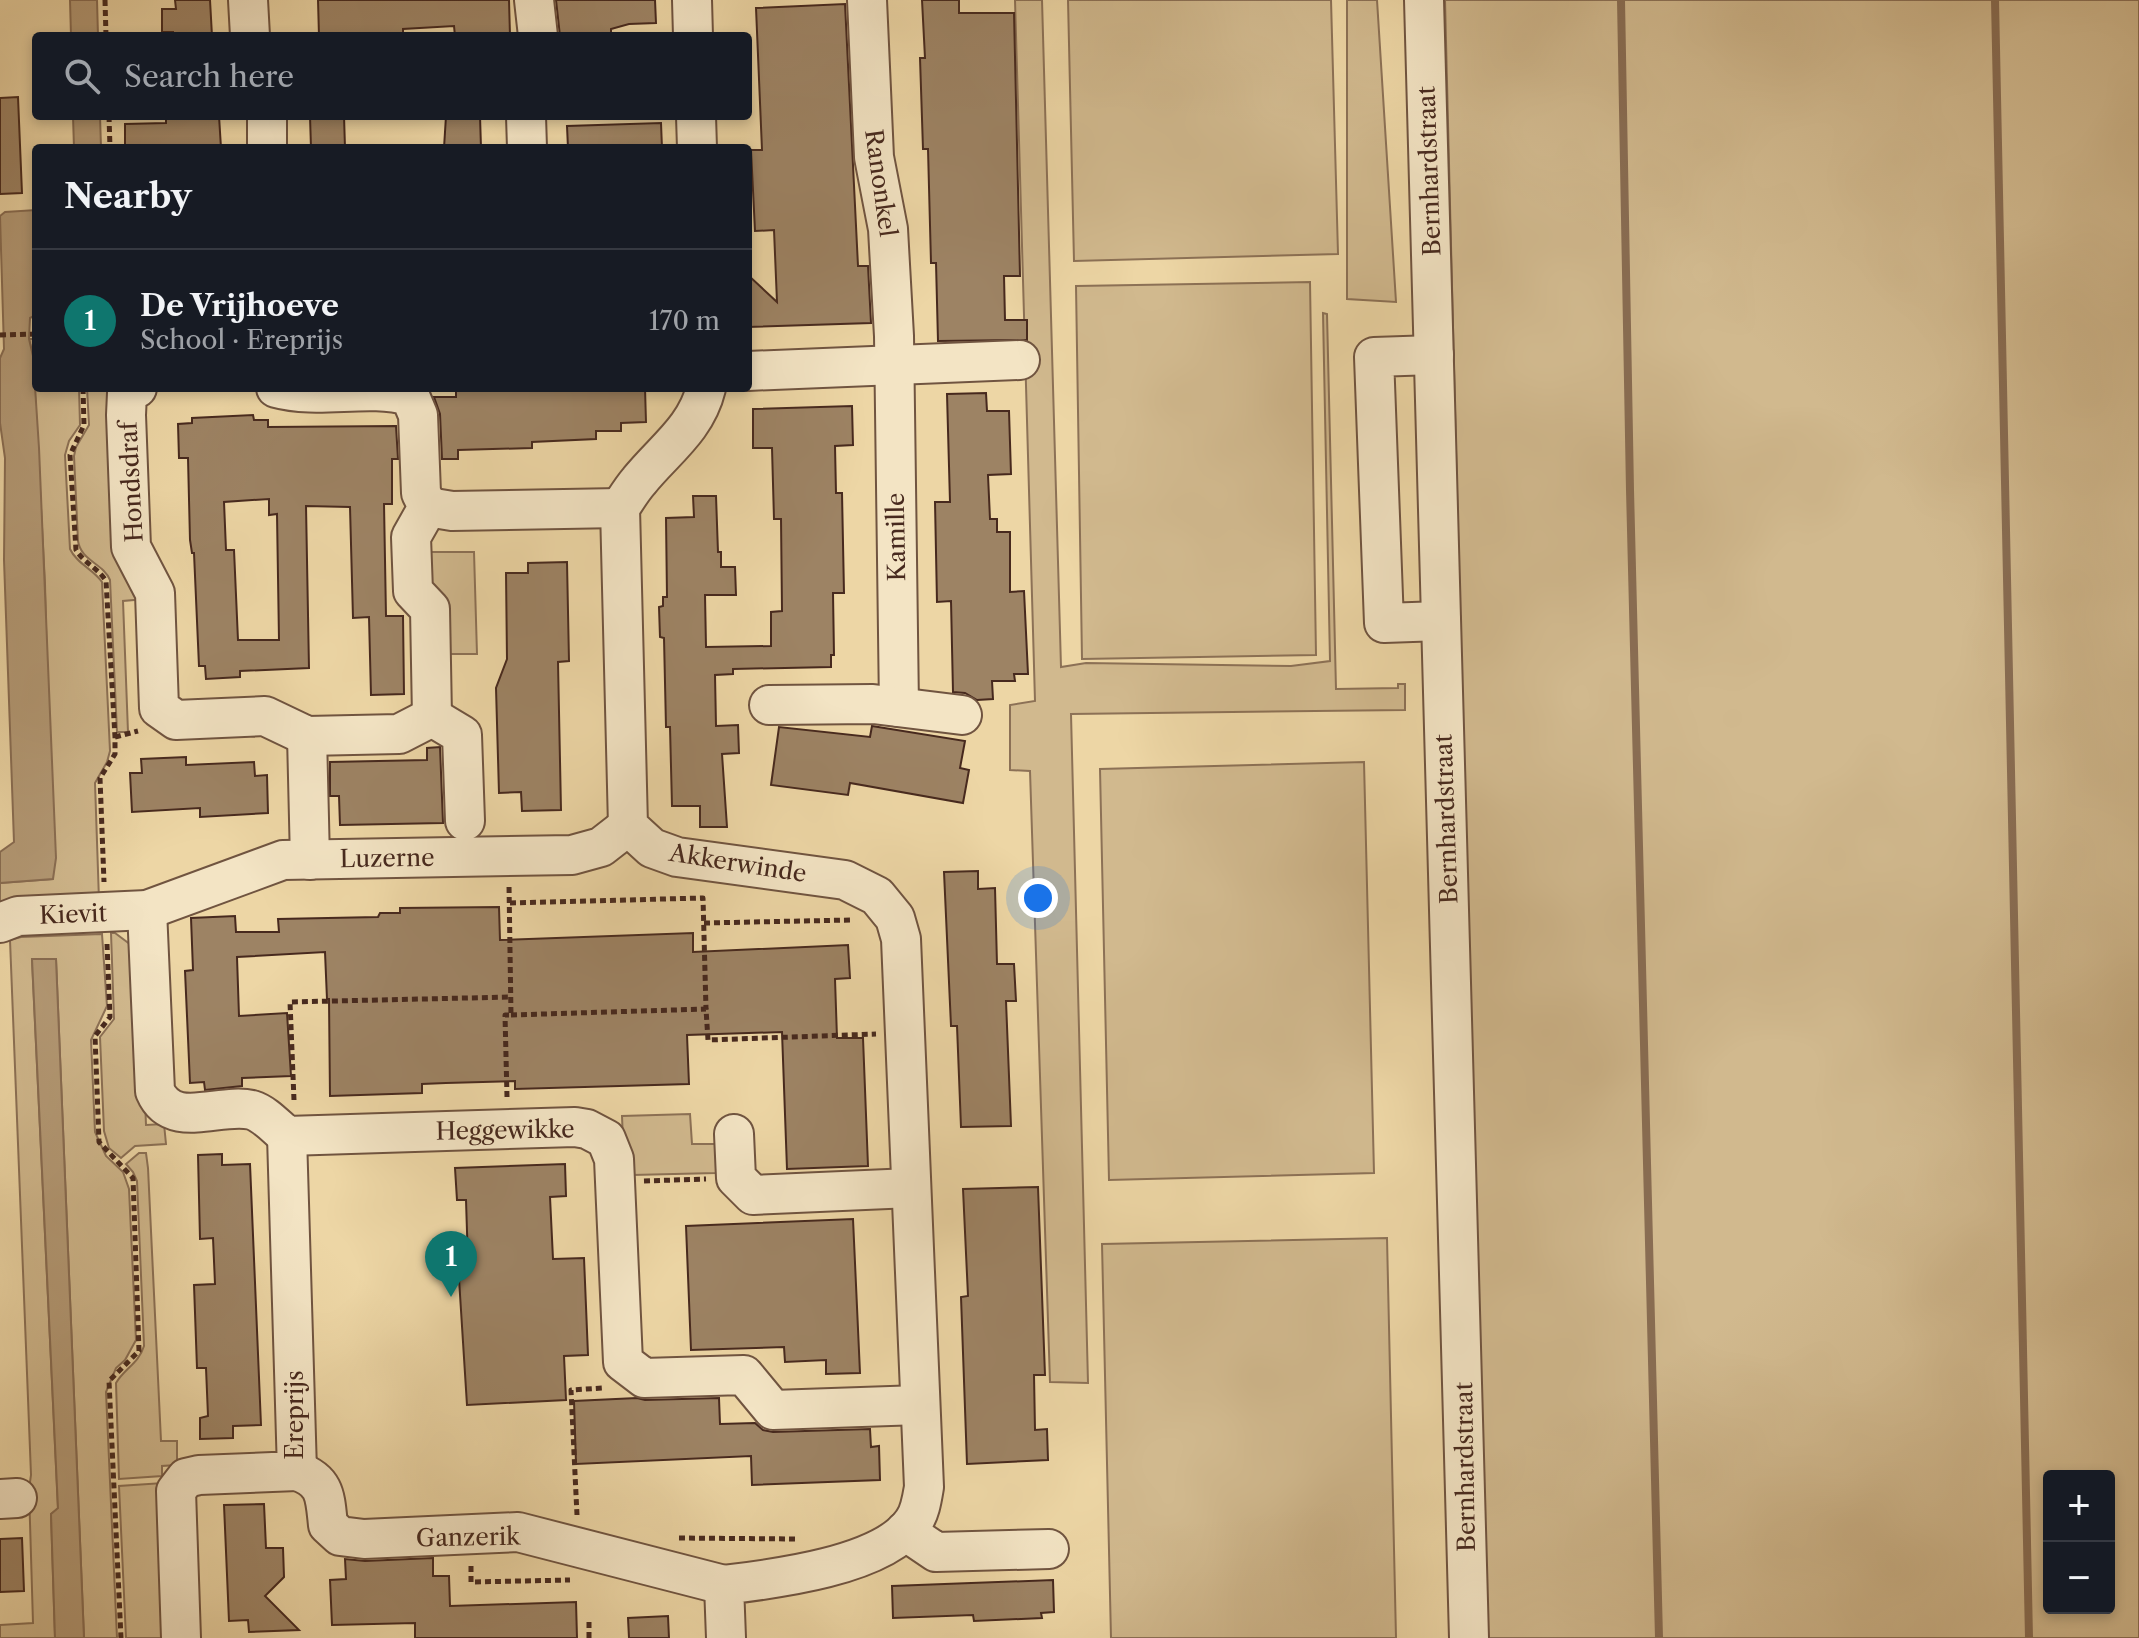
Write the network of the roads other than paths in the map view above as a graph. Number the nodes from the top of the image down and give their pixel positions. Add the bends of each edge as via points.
1 (248, 0) edge
2 (534, 0) edge
3 (692, 0) edge
4 (867, 0) edge
5 (1424, 0) edge
6 (250, 32) edge
7 (538, 32) edge
8 (693, 32) edge
9 (267, 120) edge
10 (526, 120) edge
11 (696, 120) edge
12 (267, 144) edge
13 (527, 144) edge
14 (697, 144) edge
15 (1434, 355) junction
16 (1020, 360) dead end
17 (894, 366) junction
18 (752, 371) edge
19 (129, 392) edge
20 (290, 392) edge
21 (325, 392) edge
22 (414, 392) edge
23 (705, 392) edge
24 (428, 507) junction
25 (620, 508) junction
26 (1441, 621) junction
27 (769, 705) dead end
28 (899, 707) junction
29 (962, 715) dead end
30 (432, 717) junction
31 (307, 736) junction
32 (465, 821) dead end
33 (628, 826) junction
34 (310, 860) junction
35 (147, 910) junction
36 (0, 923) edge
37 (734, 1134) dead end
38 (291, 1136) junction
39 (911, 1188) junction
40 (920, 1405) junction
41 (297, 1471) junction
42 (905, 1531) junction
43 (1049, 1549) dead end
44 (724, 1585) junction
45 (181, 1638) edge
46 (726, 1638) edge
47 (1469, 1638) edge

1 - 6 street
2 - 7 street
3 - 8 street
4 - 17 street, Ranonkel via 874,157 888,229
5 - 15 street, Bernhardstraat
9 - 12 street
10 - 13 street
11 - 14 street
15 - 26 street, Bernhardstraat
15 - 26 street via 1374,357 1384,623
16 - 17 street
17 - 18 street
17 - 28 street, Kamille
19 - 31 street, Hondsdraf via 131,547 155,593 159,708 176,720 265,716
20 - 21 street
22 - 24 street via 421,493
23 - 25 street via 687,429
24 - 25 street
24 - 30 street via 411,537 413,591 430,609
25 - 33 street
26 - 47 street, Bernhardstraat
27 - 28 street
28 - 29 street
30 - 31 street, Hondsdraf via 399,734
30 - 32 street via 462,735
31 - 34 street
33 - 34 street, Luzerne via 601,847 572,855
33 - 39 street, Akkerwinde via 652,848 677,857 845,880 877,896 895,918 901,939
34 - 35 street, Luzerne via 283,860
35 - 36 street, Kievit via 18,916
35 - 38 street via 155,1091 160,1104 186,1112 248,1109
37 - 39 street via 736,1178 753,1195
38 - 40 street, Heggewikke via 587,1129 606,1139 614,1159 623,1362 632,1370 644,1378 744,1375 773,1410
38 - 41 street, Ereprijs
39 - 40 street
40 - 42 street via 924,1487 914,1522
41 - 44 street, Ganzerik via 314,1476 325,1494 328,1525 340,1536 518,1532
41 - 45 street, Ereprijs via 199,1475 186,1478 176,1491
42 - 43 street via 936,1552
42 - 44 street via 877,1553 779,1578
44 - 46 street

